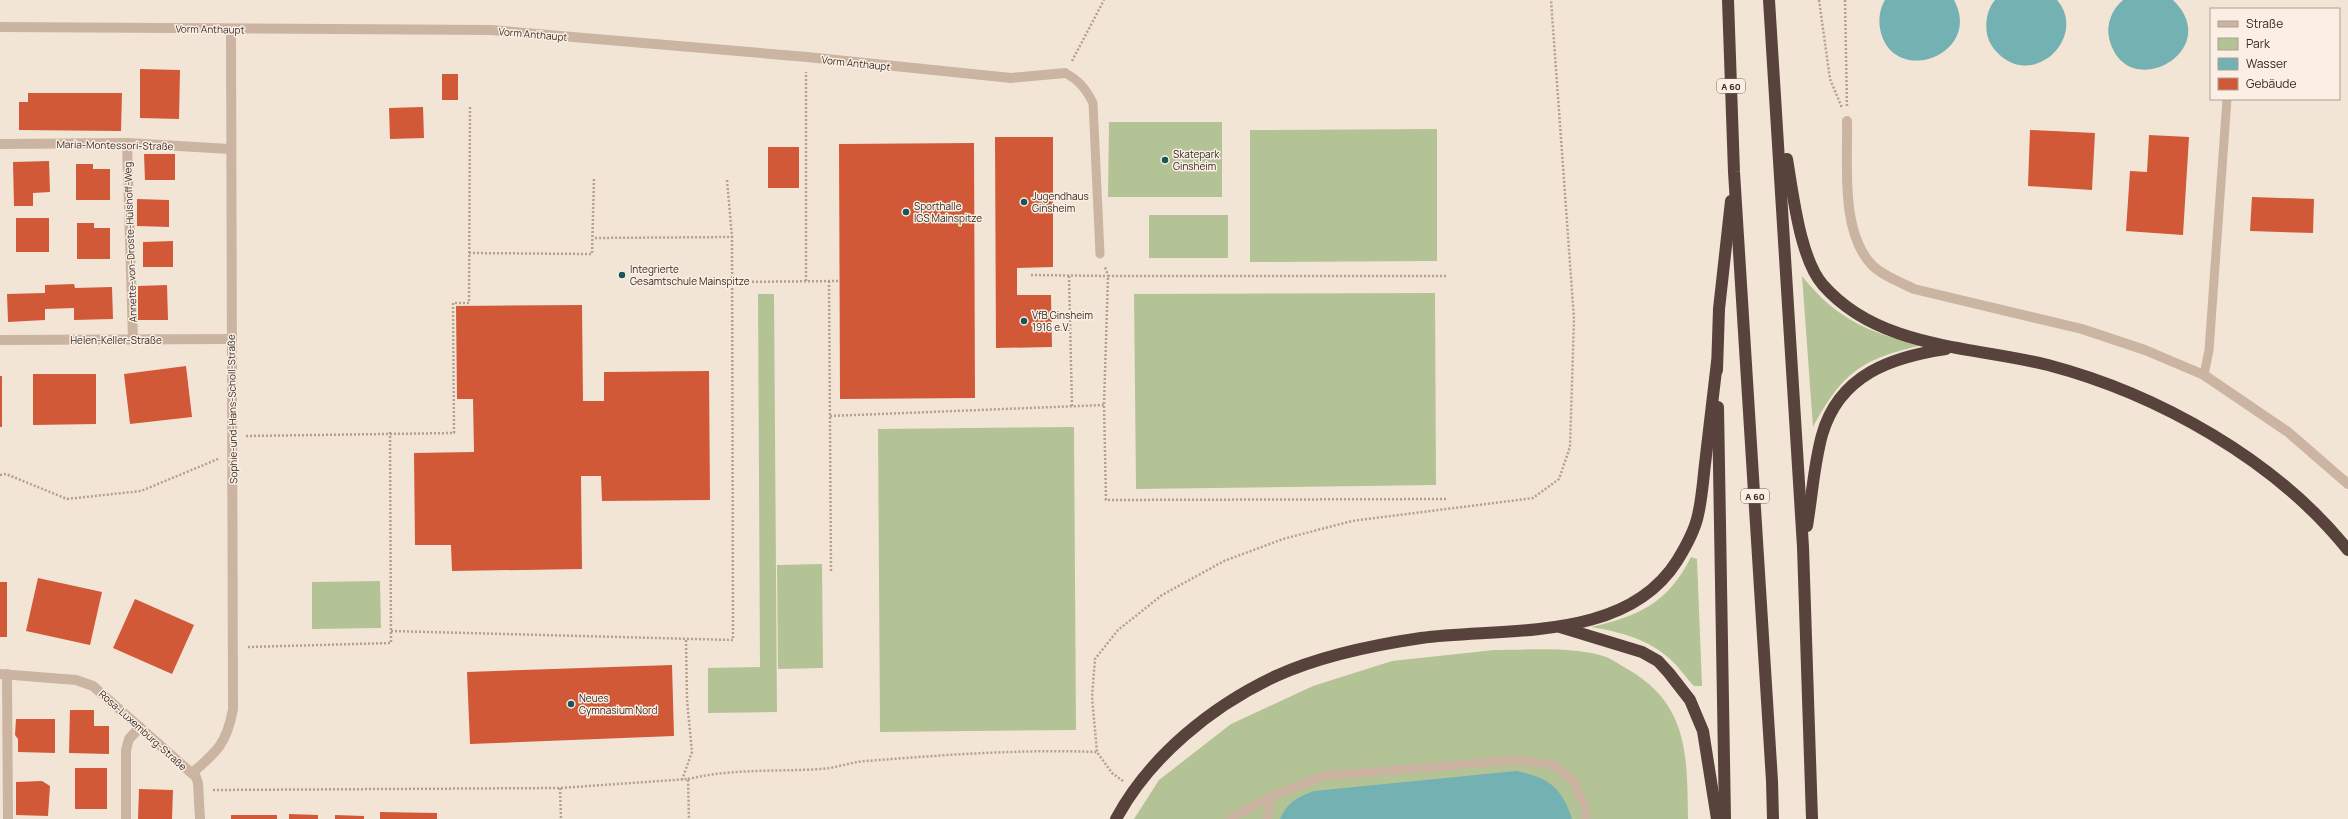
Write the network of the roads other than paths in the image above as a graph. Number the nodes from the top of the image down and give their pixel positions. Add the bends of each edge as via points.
1 (1728, 0) edge
2 (1769, 0) edge
3 (0, 27) edge
4 (231, 30) junction
5 (1065, 73) joint
6 (2226, 100) edge
7 (1777, 109) junction
8 (1847, 121) road end
9 (127, 143) junction
10 (0, 144) edge
11 (230, 148) junction
12 (1734, 172) junction
13 (1100, 254) road end
14 (231, 339) junction
15 (0, 340) edge
16 (133, 340) junction
17 (1951, 348) junction
18 (1717, 362) junction
19 (2204, 375) junction
20 (2348, 484) edge
21 (1803, 547) junction
22 (2348, 550) edge
23 (1559, 626) junction
24 (4, 674) edge
25 (140, 726) junction
26 (192, 773) junction
27 (1272, 796) junction
28 (8, 819) edge
29 (126, 819) edge
30 (200, 819) edge
31 (1116, 819) edge
32 (1230, 819) edge
33 (1267, 819) edge
34 (1586, 819) edge
35 (1717, 819) edge
36 (1725, 819) edge
37 (1773, 819) edge
38 (1812, 819) edge

1 - 12 highway, A 60
2 - 7 highway
3 - 4 street, Vorm Anthaupt
4 - 5 street, Vorm Anthaupt via 491,30 1011,78
4 - 11 street, Sophie-und-Hans-Scholl-Straße
5 - 13 lane via 1085,88 1093,103
6 - 19 lane via 2209,350
7 - 17 highway via 1807,256 1822,284 1848,309 1881,326
7 - 21 highway
8 - 19 street via 1851,222 1858,242 1871,265 1890,278 1914,289 2082,329 2145,350
9 - 10 street, Maria-Montessori-Straße
9 - 11 street, Maria-Montessori-Straße
9 - 16 street, Annette-von-Droste-Hülshoff-Weg
11 - 14 street, Sophie-und-Hans-Scholl-Straße
12 - 18 highway via 1723,258
12 - 37 highway, A 60
14 - 16 street, Helen-Keller-Straße
14 - 26 street, Sophie-und-Hans-Scholl-Straße via 233,709 229,729 216,753
15 - 16 street, Helen-Keller-Straße
17 - 21 highway via 1895,359 1876,368 1856,382 1838,402 1822,435
17 - 22 highway via 2047,365 2094,379 2185,418 2233,447 2272,477 2310,510
18 - 23 highway via 1698,516 1676,562 1662,580 1642,598 1621,610
18 - 36 highway
19 - 20 street via 2288,432
21 - 38 highway
23 - 31 highway via 1419,638 1367,648 1277,676 1206,717 1174,745 1135,790
23 - 35 highway via 1642,652 1669,672 1690,700 1703,731
24 - 25 street, Rosa-Luxemburg-Straße via 76,680 93,686
24 - 28 street
25 - 26 street, Rosa-Luxemburg-Straße
25 - 29 street via 129,739 126,750
26 - 30 street, Rosa-Luxemburg-Straße via 196,777 199,790
27 - 32 lane
27 - 33 lane
27 - 34 lane via 1322,776 1517,760 1552,765 1573,780 1586,807

